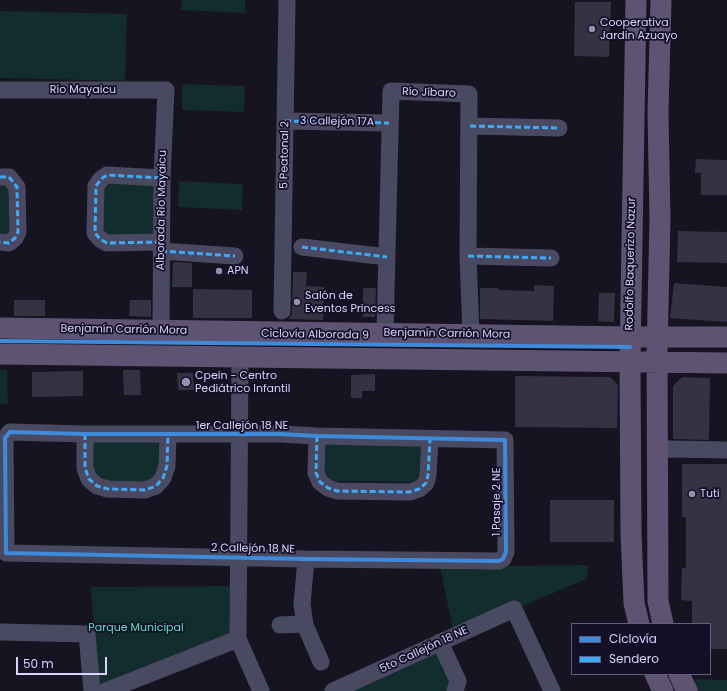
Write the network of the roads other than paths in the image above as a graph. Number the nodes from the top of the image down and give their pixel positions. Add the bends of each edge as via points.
1 (287, 0) edge
2 (636, 0) edge
3 (661, 0) edge
4 (0, 90) edge
5 (166, 90) joint
6 (285, 121) junction
7 (389, 123) junction
8 (470, 126) junction
9 (559, 128) dead end
10 (0, 177) edge
11 (162, 178) junction
12 (0, 242) edge
13 (161, 247) junction
14 (302, 247) dead end
15 (234, 256) dead end
16 (386, 256) junction
17 (468, 256) junction
18 (551, 258) dead end
19 (282, 311) dead end
20 (0, 328) edge
21 (161, 330) junction
22 (385, 333) junction
23 (471, 335) junction
24 (727, 337) edge
25 (645, 350) junction
26 (727, 353) edge
27 (0, 354) edge
28 (240, 357) junction
29 (322, 358) junction
30 (422, 359) junction
31 (727, 363) edge
32 (85, 434) junction
33 (168, 434) junction
34 (239, 435) junction
35 (317, 436) junction
36 (430, 438) junction
37 (505, 440) joint
38 (658, 450) junction
39 (727, 450) edge
40 (6, 553) joint
41 (238, 558) junction
42 (306, 560) junction
43 (500, 561) joint
44 (639, 623) edge
45 (663, 623) edge
46 (305, 624) junction
47 (280, 625) dead end
48 (0, 632) edge
49 (238, 639) junction
50 (440, 642) junction
51 (321, 662) dead end
52 (655, 675) edge
53 (679, 675) edge
54 (337, 690) edge
55 (92, 691) edge
56 (106, 691) edge
57 (261, 691) edge
58 (455, 691) edge
59 (552, 691) edge
60 (663, 691) edge
61 (687, 691) edge

1 - 6 street, 5 Peatonal 2
2 - 25 main road, Rodolfo Baquerizo Nazur
3 - 25 main road, Rodolfo Baquerizo Nazur via 658,112 660,243
4 - 5 street, Río Mayaicu
5 - 11 street, Alborada Rio Mayaicu
6 - 7 street, 3 Callejón 17A
6 - 19 street, 5 Peatonal 2
7 - 8 street, Río Jíbaro via 391,91 399,91 469,94
7 - 16 street, Río Jíbaro
8 - 9 street
8 - 17 street, Río Jíbaro
10 - 12 street via 9,178 17,187 18,232 9,243
11 - 13 street, Alborada Rio Mayaicu
11 - 13 street via 107,175 96,186 96,233 100,239 107,243
13 - 15 street
13 - 21 street, Alborada Rio Mayaicu
14 - 16 street
16 - 22 street, Río Jíbaro
17 - 18 street
17 - 23 street, Río Jíbaro
20 - 21 main road, Benjamín Carrión Mora
21 - 22 main road, Benjamín Carrión Mora
22 - 23 main road, Benjamín Carrión Mora
22 - 29 main road via 384,345 377,353 344,353
23 - 25 main road, Benjamín Carrión Mora
23 - 30 main road via 464,338 429,339 423,346
24 - 25 main road, Benjamín Carrión Mora
25 - 26 main road
25 - 30 main road, Benjamín Carrión Mora via 499,360
25 - 31 main road, Benjamín Carrión Mora
25 - 38 main road, Rodolfo Baquerizo Nazur via 658,422
25 - 44 main road, Rodolfo Baquerizo Nazur via 631,534 634,603
27 - 28 main road, Benjamín Carrión Mora
28 - 29 main road, Benjamín Carrión Mora
28 - 34 street
29 - 30 main road, Benjamín Carrión Mora
32 - 33 street, 1er Callejón 18 NE
32 - 33 street via 85,468 89,479 96,486 108,489 145,490 156,486 163,478 167,466
32 - 40 street, 1er Callejón 18 NE via 10,432 5,438
33 - 34 street, 1er Callejón 18 NE
34 - 35 street, 1er Callejón 18 NE
34 - 41 street
35 - 36 street, 1er Callejón 18 NE
35 - 36 street via 316,473 320,482 337,491 410,492 419,489 426,483 428,475
36 - 37 street, 1er Callejón 18 NE
37 - 43 street, 1 Pasaje 2 NE via 506,552
38 - 39 street
38 - 45 main road, Rodolfo Baquerizo Nazur via 658,601
40 - 41 street, 2 Callejón 18 NE
41 - 42 street, 2 Callejón 18 NE
41 - 49 street
42 - 43 street, 2 Callejón 18 NE
42 - 46 street via 302,604
46 - 47 street
46 - 51 street
48 - 55 street via 87,634
49 - 56 street
49 - 57 street
50 - 54 street, 5to Callejón 18 NE
50 - 58 street via 458,681
50 - 59 street, 5to Callejón 18 NE via 514,609
52 - 60 main road
53 - 61 main road

